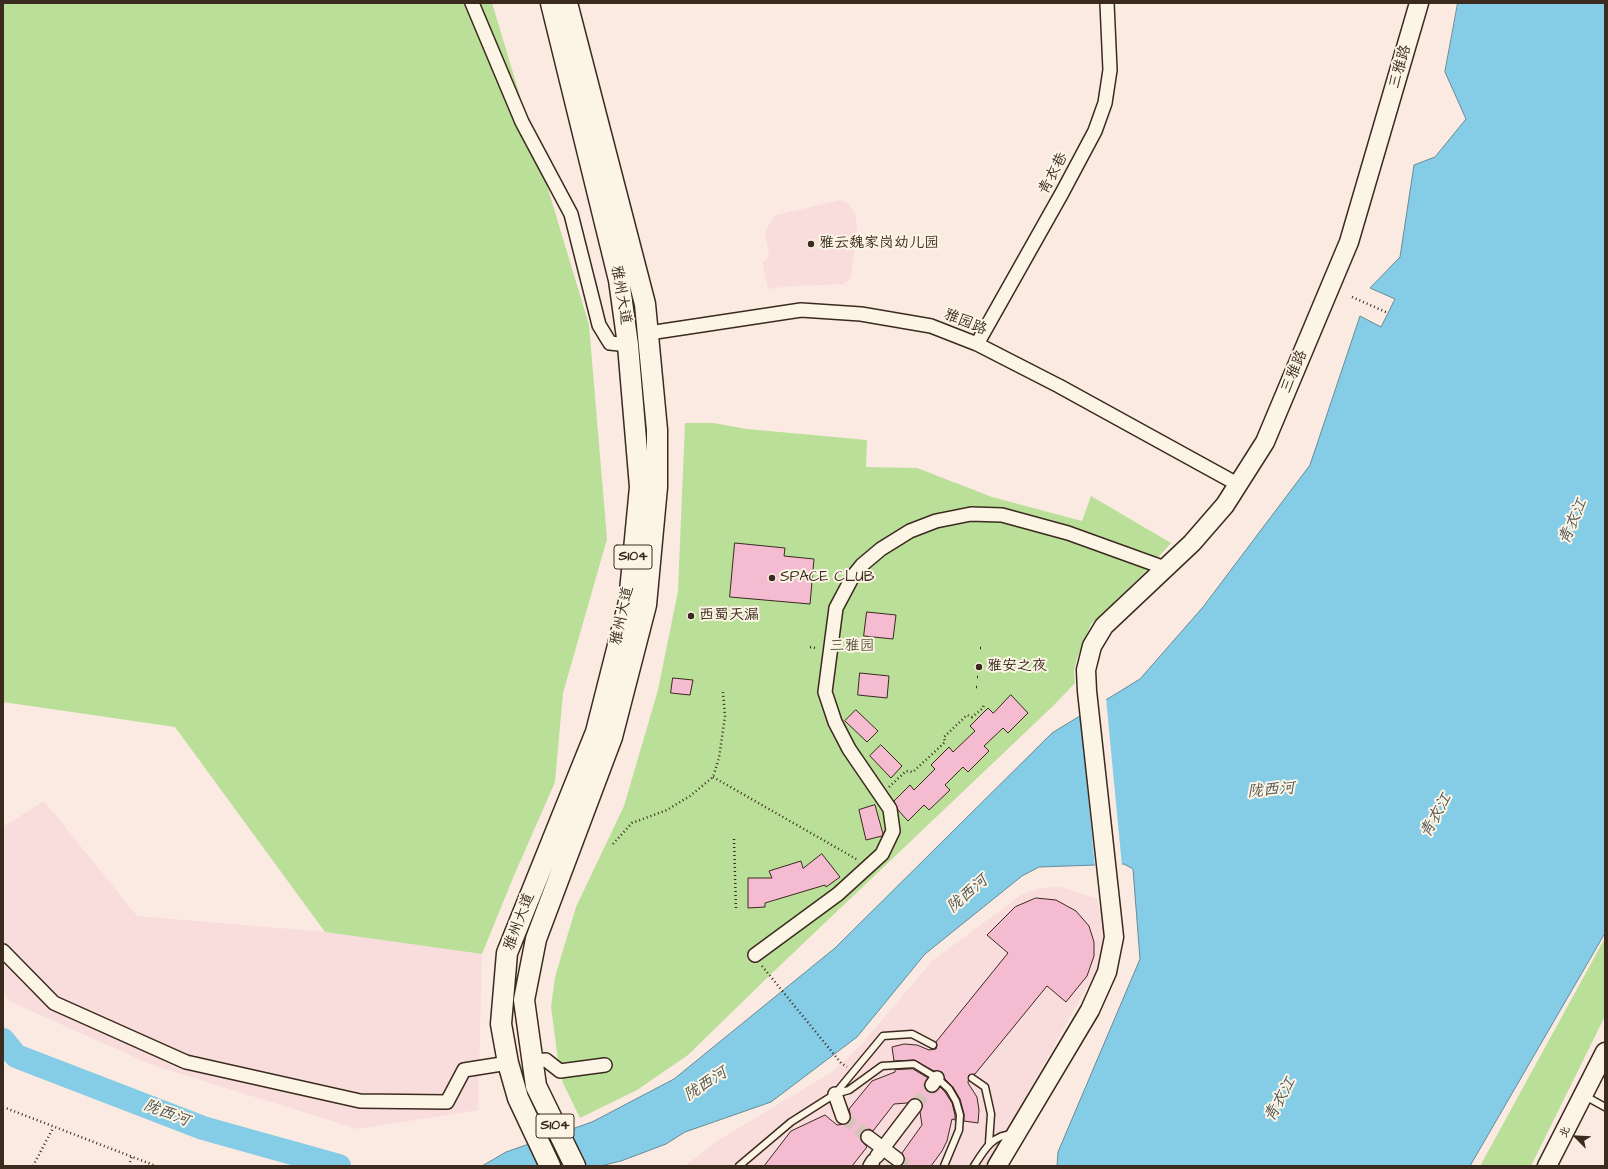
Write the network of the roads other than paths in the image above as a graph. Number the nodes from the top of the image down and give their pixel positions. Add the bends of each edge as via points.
1 (472, 3) edge
2 (551, 3) edge
3 (567, 3) edge
4 (1107, 3) edge
5 (1419, 3) edge
6 (649, 333) junction
7 (977, 344) junction
8 (628, 345) junction
9 (1238, 485) junction
10 (1165, 568) junction
11 (3, 951) edge
12 (755, 955) dead end
13 (933, 1045) dead end
14 (1605, 1052) edge
15 (532, 1061) junction
16 (508, 1064) junction
17 (605, 1065) dead end
18 (972, 1078) dead end
19 (835, 1094) junction
20 (1584, 1095) junction
21 (915, 1106) tunnel mouth
22 (1605, 1107) edge
23 (843, 1117) tunnel mouth
24 (1016, 1134) junction
25 (868, 1137) tunnel mouth
26 (989, 1143) junction
27 (876, 1158) edge
28 (897, 1159) tunnel mouth
29 (550, 1166) edge
30 (575, 1166) edge
31 (739, 1166) edge
32 (944, 1166) edge
33 (974, 1166) edge
34 (997, 1166) edge
35 (1547, 1166) edge

1 - 8 street via 522,122 571,214 599,325 610,343
2 - 8 main road, 雅州大道 / S104 via 619,280
3 - 6 main road, 雅州大道 / S104 via 645,304
4 - 7 street, 青衣巷 via 1110,70 1105,102 1095,131
5 - 9 street, 三雅路 via 1349,242 1265,442
6 - 7 street, 雅园路 via 801,310 861,314 931,326
6 - 15 main road, 雅州大道 / S104 via 657,430 658,487 646,605 612,737 536,939 524,1000
7 - 9 street, 雅园路 via 1059,386
8 - 16 main road, 雅州大道 / S104 via 640,487 629,602 596,732 507,953 501,1024
9 - 10 street, 三雅路 via 1225,505 1192,543
10 - 12 street via 1068,533 1002,515 971,514 936,521 910,531 881,549 862,565 853,576 836,608 825,692 842,736 890,809 893,831 882,854 838,894
10 - 24 street, 三雅路 via 1104,626 1092,646 1086,670 1087,691 1114,938 1107,972 1090,1010
11 - 16 street via 54,1004 186,1062 360,1101 447,1102 464,1070
13 - 19 lane via 912,1034 883,1036
14 - 20 street
15 - 17 street via 546,1060 560,1071
15 - 30 main road, 雅州大道 / S104 via 536,1086
16 - 29 main road, 雅州大道 / S104 via 518,1098
18 - 26 lane via 985,1087 991,1114
19 - 23 street
19 - 31 lane via 791,1122
19 - 32 lane via 849,1090 882,1066 914,1064 934,1081 949,1089 956,1101 960,1115 959,1130
20 - 22 lane
20 - 35 street
21 - 27 street
24 - 26 lane via 1006,1134
24 - 34 street, 三雅路
25 - 27 street
26 - 33 lane
27 - 28 street

